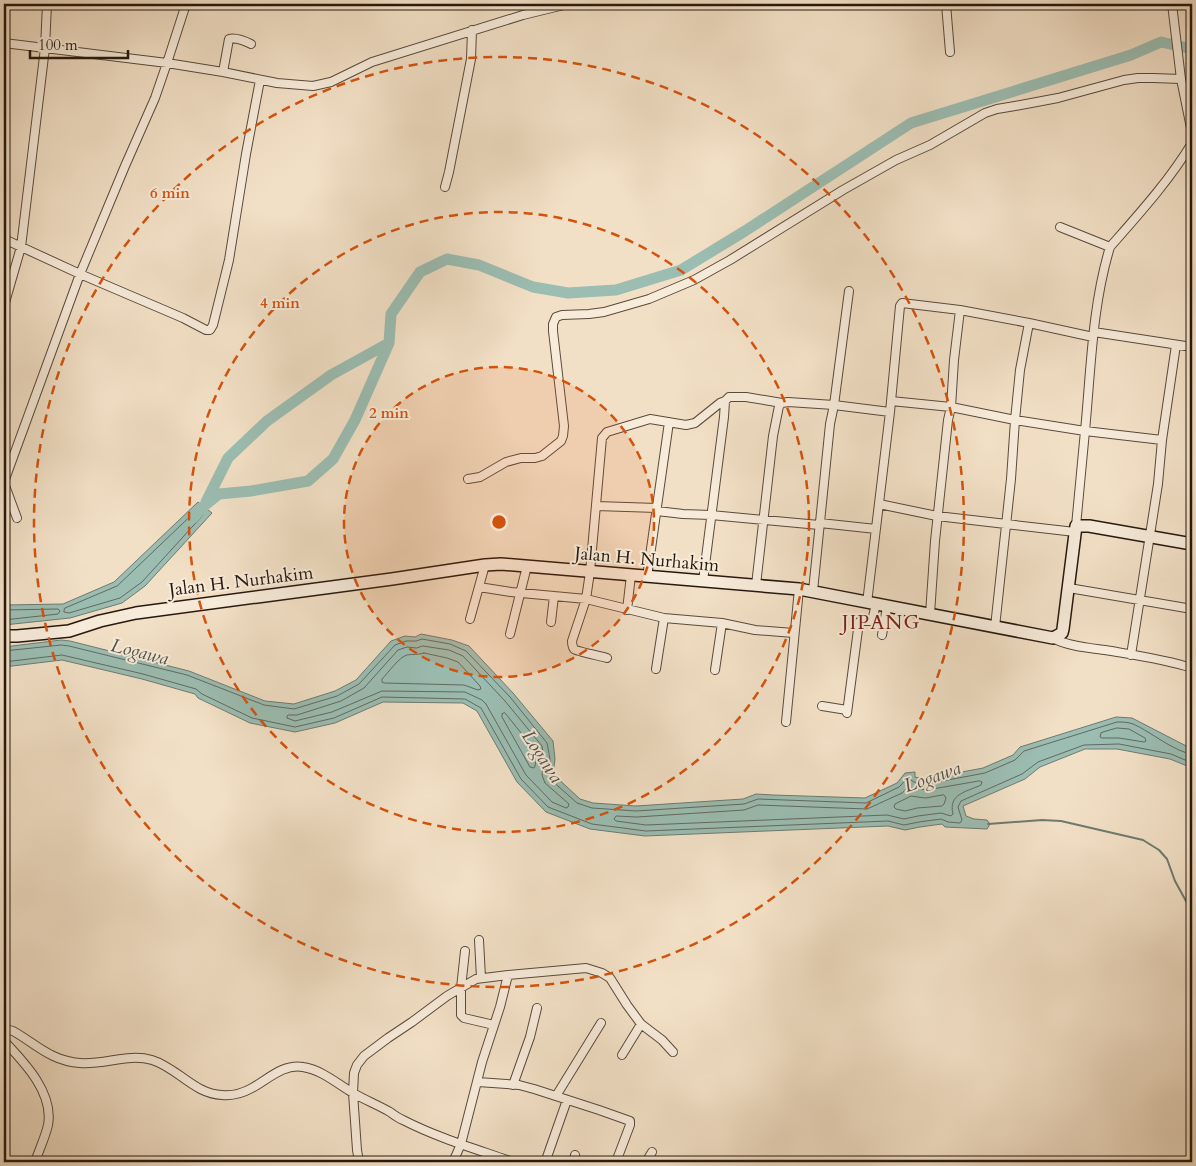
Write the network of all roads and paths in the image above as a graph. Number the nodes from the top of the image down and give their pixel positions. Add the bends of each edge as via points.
1 (47, 4) edge
2 (186, 4) edge
3 (568, 4) edge
4 (946, 4) edge
5 (1172, 4) edge
6 (472, 30) junction
7 (4, 43) edge
8 (251, 44) dead end
9 (45, 48) junction
10 (950, 52) dead end
11 (167, 63) junction
12 (223, 72) junction
13 (1181, 79) junction
14 (260, 80) junction
15 (1192, 133) edge
16 (1192, 140) edge
17 (445, 187) dead end
18 (1060, 227) dead end
19 (4, 240) edge
20 (21, 247) junction
21 (1110, 247) junction
22 (80, 274) junction
23 (849, 291) dead end
24 (4, 306) edge
25 (960, 310) junction
26 (1029, 322) junction
27 (1094, 335) junction
28 (1176, 344) junction
29 (1192, 347) edge
30 (725, 401) junction
31 (891, 401) junction
32 (782, 402) junction
33 (834, 405) junction
34 (951, 407) junction
35 (890, 412) junction
36 (1015, 420) junction
37 (669, 422) junction
38 (1086, 430) junction
39 (1162, 440) junction
40 (468, 479) dead end
41 (4, 482) edge
42 (879, 504) junction
43 (596, 506) junction
44 (657, 509) junction
45 (711, 515) junction
46 (937, 516) junction
47 (17, 518) dead end
48 (764, 520) junction
49 (819, 524) junction
50 (1006, 524) junction
51 (876, 529) junction
52 (1076, 529) junction
53 (1150, 536) junction
54 (1192, 544) edge
55 (485, 565) junction
56 (527, 566) junction
57 (590, 572) junction
58 (631, 575) junction
59 (647, 577) junction
60 (703, 581) junction
61 (756, 585) junction
62 (479, 587) junction
63 (1069, 588) junction
64 (799, 589) junction
65 (813, 591) junction
66 (521, 593) junction
67 (554, 596) junction
68 (586, 599) junction
69 (1140, 600) junction
70 (877, 604) junction
71 (1192, 609) edge
72 (627, 610) junction
73 (930, 614) junction
74 (664, 618) junction
75 (470, 619) dead end
76 (550, 622) dead end
77 (722, 623) junction
78 (995, 627) junction
79 (794, 633) junction
80 (510, 634) dead end
81 (882, 635) dead end
82 (4, 636) edge
83 (1053, 638) junction
84 (1131, 654) junction
85 (607, 658) dead end
86 (1192, 668) edge
87 (656, 669) dead end
88 (715, 670) dead end
89 (822, 706) dead end
90 (786, 722) dead end
91 (479, 940) dead end
92 (465, 951) dead end
93 (507, 977) junction
94 (481, 978) junction
95 (461, 991) junction
96 (537, 1008) dead end
97 (601, 1023) dead end
98 (494, 1025) junction
99 (639, 1027) junction
100 (4, 1031) edge
101 (4, 1041) edge
102 (673, 1052) dead end
103 (622, 1055) dead end
104 (478, 1082) junction
105 (513, 1085) junction
106 (357, 1095) junction
107 (556, 1096) junction
108 (567, 1100) junction
109 (461, 1144) junction
110 (652, 1152) dead end
111 (547, 1157) dead end
112 (35, 1162) edge
113 (358, 1162) edge
114 (453, 1162) edge
115 (513, 1162) edge
116 (616, 1162) edge
117 (646, 1162) edge

1 - 9 street
2 - 11 street
3 - 6 street
4 - 10 street
5 - 13 street
6 - 14 street via 372,62 331,82 301,86
6 - 17 street via 471,60
7 - 9 street
8 - 12 street via 229,39
9 - 11 street
9 - 20 street
11 - 12 street
11 - 22 street via 152,106
12 - 14 street
13 - 15 street
13 - 40 street via 1131,79 985,113 843,190 694,280 649,299 604,312 556,316 553,331 564,426 562,441 542,456 506,462 480,477
14 - 22 street via 229,260 210,330
16 - 21 street via 1182,160
18 - 21 street
19 - 20 street
20 - 22 street
20 - 24 street
21 - 27 street
22 - 41 street
23 - 33 street
25 - 26 street
25 - 31 street via 901,304
25 - 34 street
26 - 27 street
26 - 36 street
27 - 28 street
27 - 38 street
28 - 29 street
28 - 39 street
30 - 32 street via 729,397 746,397
30 - 37 street via 695,423
30 - 45 street
31 - 34 street
31 - 35 street
32 - 33 street
32 - 48 street via 778,406
33 - 35 street
33 - 49 street
34 - 36 street
34 - 46 street
35 - 42 street
36 - 38 street
36 - 50 street
37 - 43 street via 650,419 604,435
37 - 44 street
38 - 39 street
38 - 52 street
39 - 53 street
41 - 47 street
42 - 46 street
42 - 51 street
43 - 44 street
43 - 57 street
44 - 45 street
44 - 59 street
45 - 48 street
45 - 60 street
46 - 50 street
46 - 73 street
48 - 49 street
48 - 61 street
49 - 51 street
49 - 65 street
50 - 52 street
50 - 78 street
51 - 70 street
52 - 53 main road via 1089,526
52 - 63 main road
53 - 54 main road
53 - 69 street
55 - 56 main road, Jalan H. Nurhakim
55 - 62 street
55 - 82 main road, Jalan H. Nurhakim via 136,613 69,631
56 - 57 main road, Jalan H. Nurhakim
56 - 66 street
57 - 58 main road, Jalan H. Nurhakim
57 - 68 street
58 - 59 main road, Jalan H. Nurhakim
58 - 72 street
59 - 60 main road, Jalan H. Nurhakim
60 - 61 main road, Jalan H. Nurhakim
61 - 64 main road, Jalan H. Nurhakim
62 - 66 street
62 - 75 street
63 - 69 street
63 - 83 main road via 1062,633
64 - 65 main road, Jalan H. Nurhakim
64 - 79 street
65 - 70 main road, Jalan H. Nurhakim
66 - 67 street
66 - 80 street
67 - 68 street
67 - 76 street
68 - 72 street
68 - 85 street via 572,641 573,647
69 - 71 street
69 - 84 street
70 - 73 main road, Jalan H. Nurhakim
70 - 81 street
70 - 89 street via 872,621 859,622 847,712
72 - 74 street
73 - 78 main road, Jalan H. Nurhakim
74 - 77 street
74 - 87 street
77 - 79 street
77 - 88 street
78 - 83 main road, Jalan H. Nurhakim
79 - 90 street
83 - 84 street
84 - 86 street
91 - 94 street
92 - 95 street
93 - 94 street
93 - 98 street
93 - 99 street via 586,968 602,973 610,978
94 - 95 street
95 - 98 street via 461,1015
95 - 106 street via 434,1005 364,1056 355,1068
96 - 105 street
97 - 107 street
98 - 104 street
99 - 102 street via 662,1040
99 - 103 street
100 - 106 street via 13,1031 46,1052 72,1062 152,1060 196,1087 221,1096 236,1095 292,1066 317,1071
101 - 112 street via 36,1080 47,1104 48,1124
104 - 105 street
104 - 109 street
105 - 107 street
106 - 109 street via 409,1123
106 - 113 street
107 - 108 street
108 - 111 street
108 - 116 street via 630,1121
109 - 114 street
109 - 115 street
110 - 117 street

